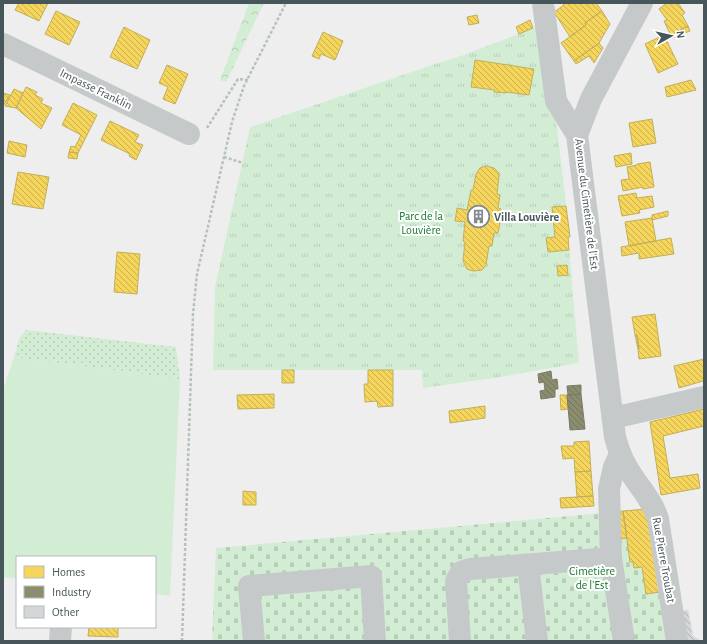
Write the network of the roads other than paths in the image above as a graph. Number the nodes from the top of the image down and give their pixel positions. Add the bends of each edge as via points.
1 (543, 3) edge
2 (642, 3) edge
3 (3, 44) edge
4 (189, 134) road end
5 (577, 135) junction
6 (704, 397) edge
7 (613, 418) junction
8 (620, 454) junction
9 (611, 558) junction
10 (528, 565) junction
11 (61, 628) edge
12 (60, 641) edge
13 (254, 641) edge
14 (375, 641) edge
15 (460, 641) edge
16 (537, 641) edge
17 (624, 641) edge
18 (677, 641) edge

1 - 5 street via 556,101
2 - 5 street, Avenue du Cimetière de l'Est via 591,99
3 - 4 street, Impasse Franklin
5 - 7 street, Avenue du Cimetière de l'Est
6 - 7 street
7 - 8 street, Rue Pierre Troubat
8 - 9 street via 609,489
8 - 18 street, Rue Pierre Troubat via 655,508
9 - 10 street
9 - 17 street
10 - 15 street via 470,569 461,572 456,581
10 - 16 street
11 - 12 street
13 - 14 street via 249,586 372,576

